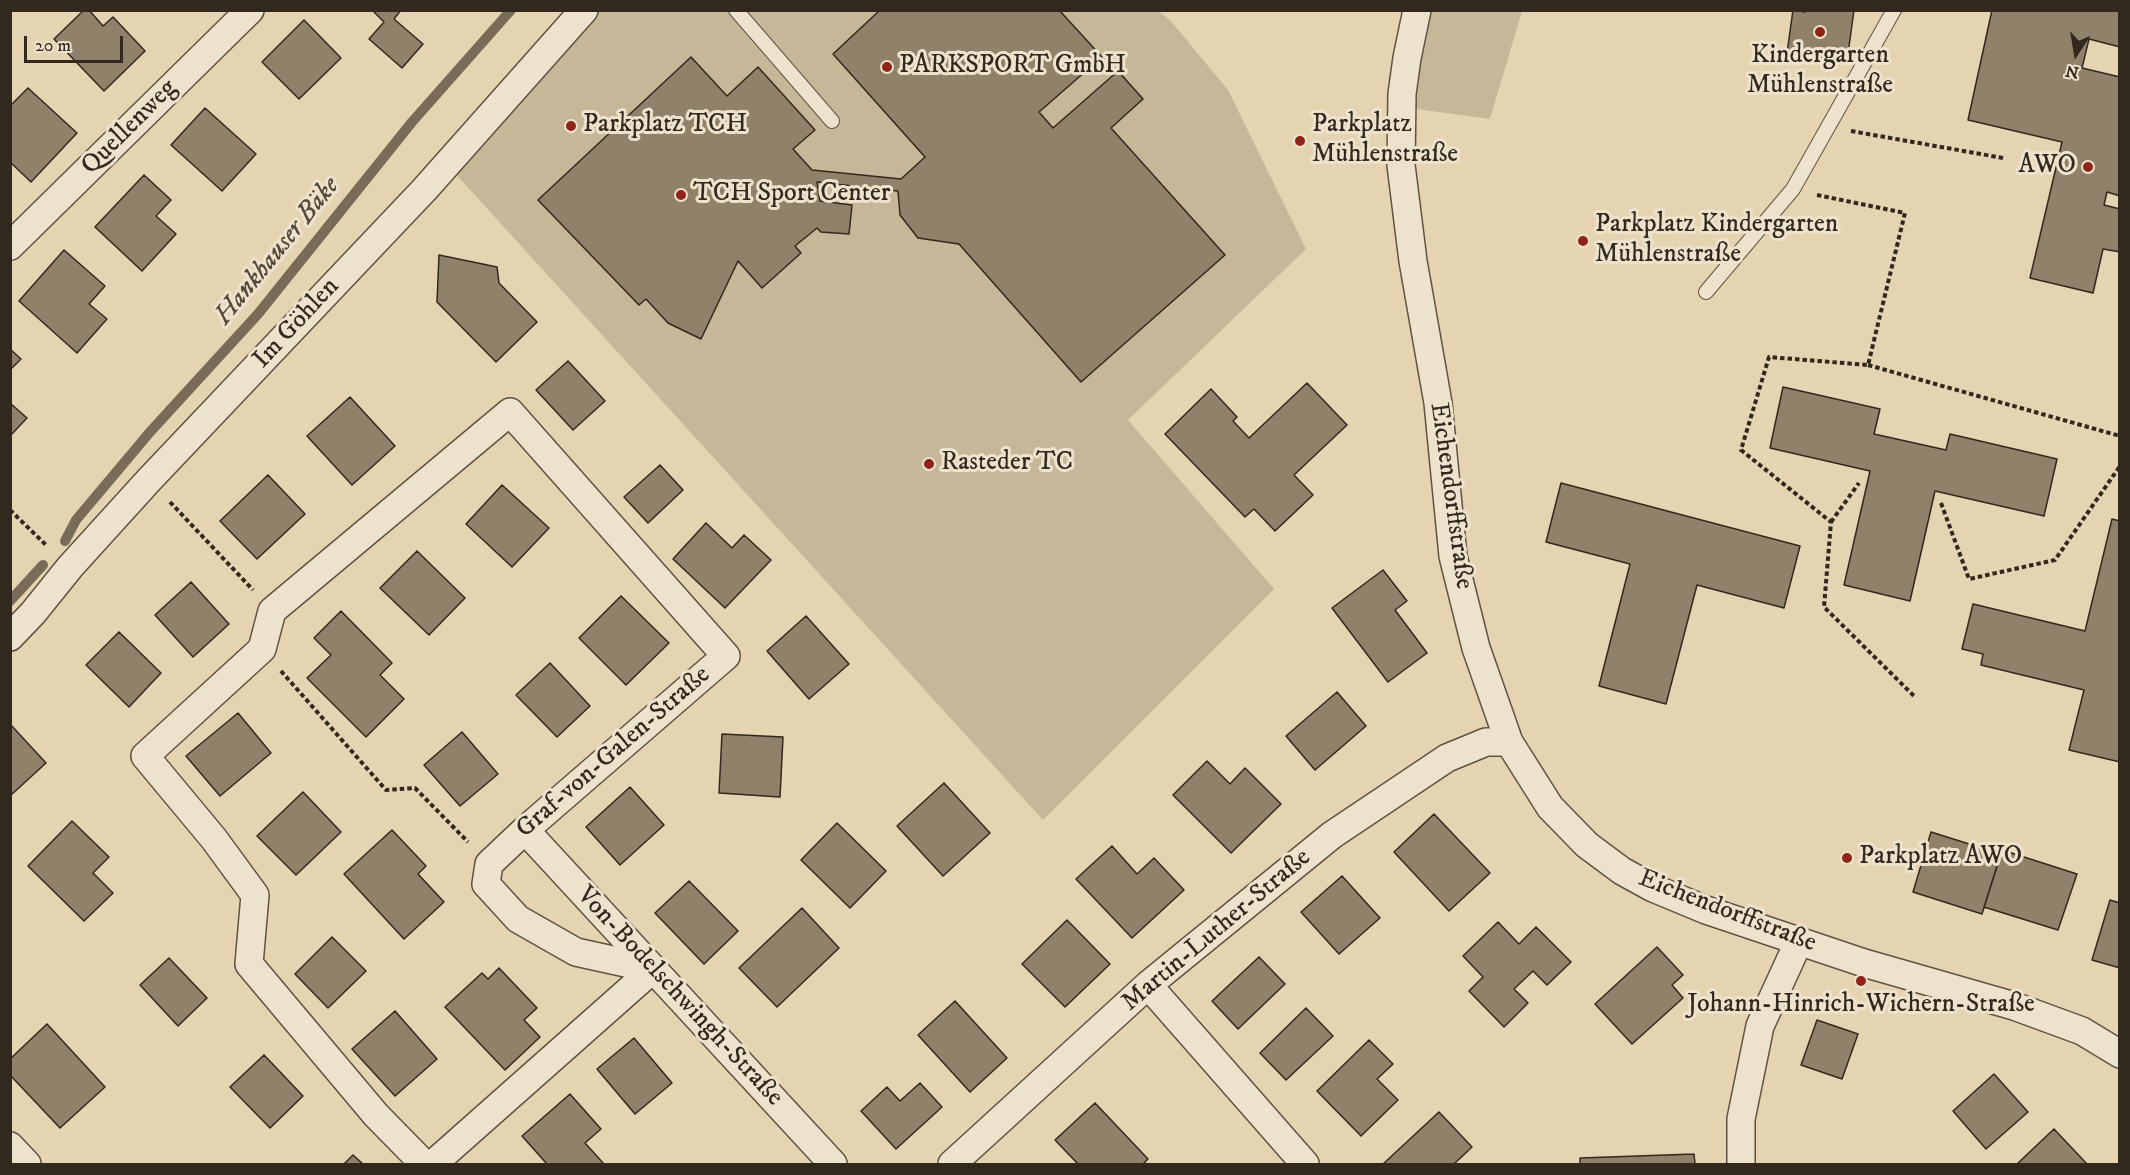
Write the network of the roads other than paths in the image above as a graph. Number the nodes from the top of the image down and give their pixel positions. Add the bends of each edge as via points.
1 (250, 10) edge
2 (584, 10) edge
3 (736, 10) edge
4 (1417, 10) edge
5 (1894, 10) edge
6 (832, 121) dead end
7 (10, 246) edge
8 (1706, 292) dead end
9 (10, 637) edge
10 (1509, 742) junction
11 (525, 830) junction
12 (1799, 941) junction
13 (653, 969) junction
14 (1148, 985) junction
15 (2120, 1054) edge
16 (10, 1146) edge
17 (27, 1164) edge
18 (424, 1164) edge
19 (433, 1164) edge
20 (834, 1164) edge
21 (952, 1164) edge
22 (1305, 1164) edge
23 (1741, 1164) edge

1 - 7 street, Quellenweg
2 - 9 street, Im Göhlen via 425,189 69,567
3 - 6 lane
4 - 10 street, Eichendorffstraße via 1402,94 1401,165 1413,261 1438,403 1453,556 1476,648
5 - 8 lane via 1793,189
10 - 12 street, Eichendorffstraße via 1550,807 1587,845 1622,871 1706,910
10 - 14 street, Martin-Luther-Straße via 1486,742 1447,758 1332,835
11 - 13 street, Von-Bodelschwingh-Straße
11 - 13 street, Graf-von-Galen-Straße via 489,864 486,884 518,919 576,952
11 - 18 street, Graf-von-Galen-Straße via 726,656 510,412 272,611 262,649 145,756 255,895 249,964 376,1115
12 - 15 street, Eichendorffstraße via 2024,1010 2082,1031
12 - 23 street via 1760,1026 1741,1119
13 - 19 street
13 - 20 street, Von-Bodelschwingh-Straße
14 - 21 street, Martin-Luther-Straße
14 - 22 street
16 - 17 street

